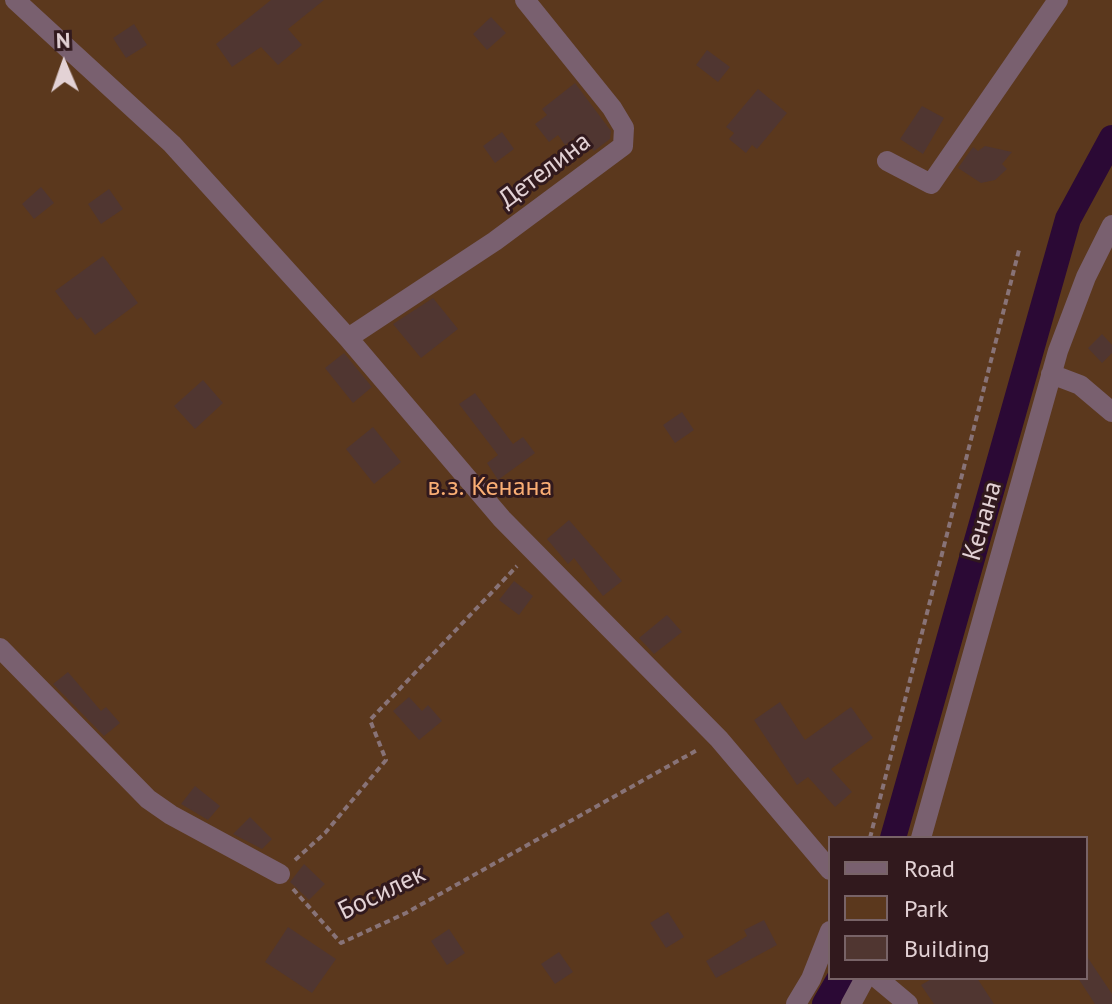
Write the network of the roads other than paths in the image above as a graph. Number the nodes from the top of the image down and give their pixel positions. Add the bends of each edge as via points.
1 (15, 0) edge
2 (525, 0) edge
3 (1058, 0) edge
4 (887, 161) dead end
5 (1112, 225) edge
6 (348, 338) junction
7 (1051, 374) junction
8 (1112, 412) edge
9 (0, 648) edge
10 (922, 836) edge
11 (828, 868) edge
12 (280, 874) road end
13 (828, 935) edge
14 (864, 980) edge
15 (879, 980) edge
16 (796, 1004) edge
17 (851, 1004) edge
18 (908, 1004) edge

1 - 6 street via 172,144
2 - 6 street, Детелина via 612,108 624,128 623,146 495,241
3 - 4 street via 931,184
5 - 7 street, Кенана via 1086,277
6 - 11 street via 502,519 719,739
7 - 8 street via 1080,385
7 - 10 street, Кенана
9 - 12 street via 148,799
13 - 16 street
14 - 17 street
15 - 18 street

